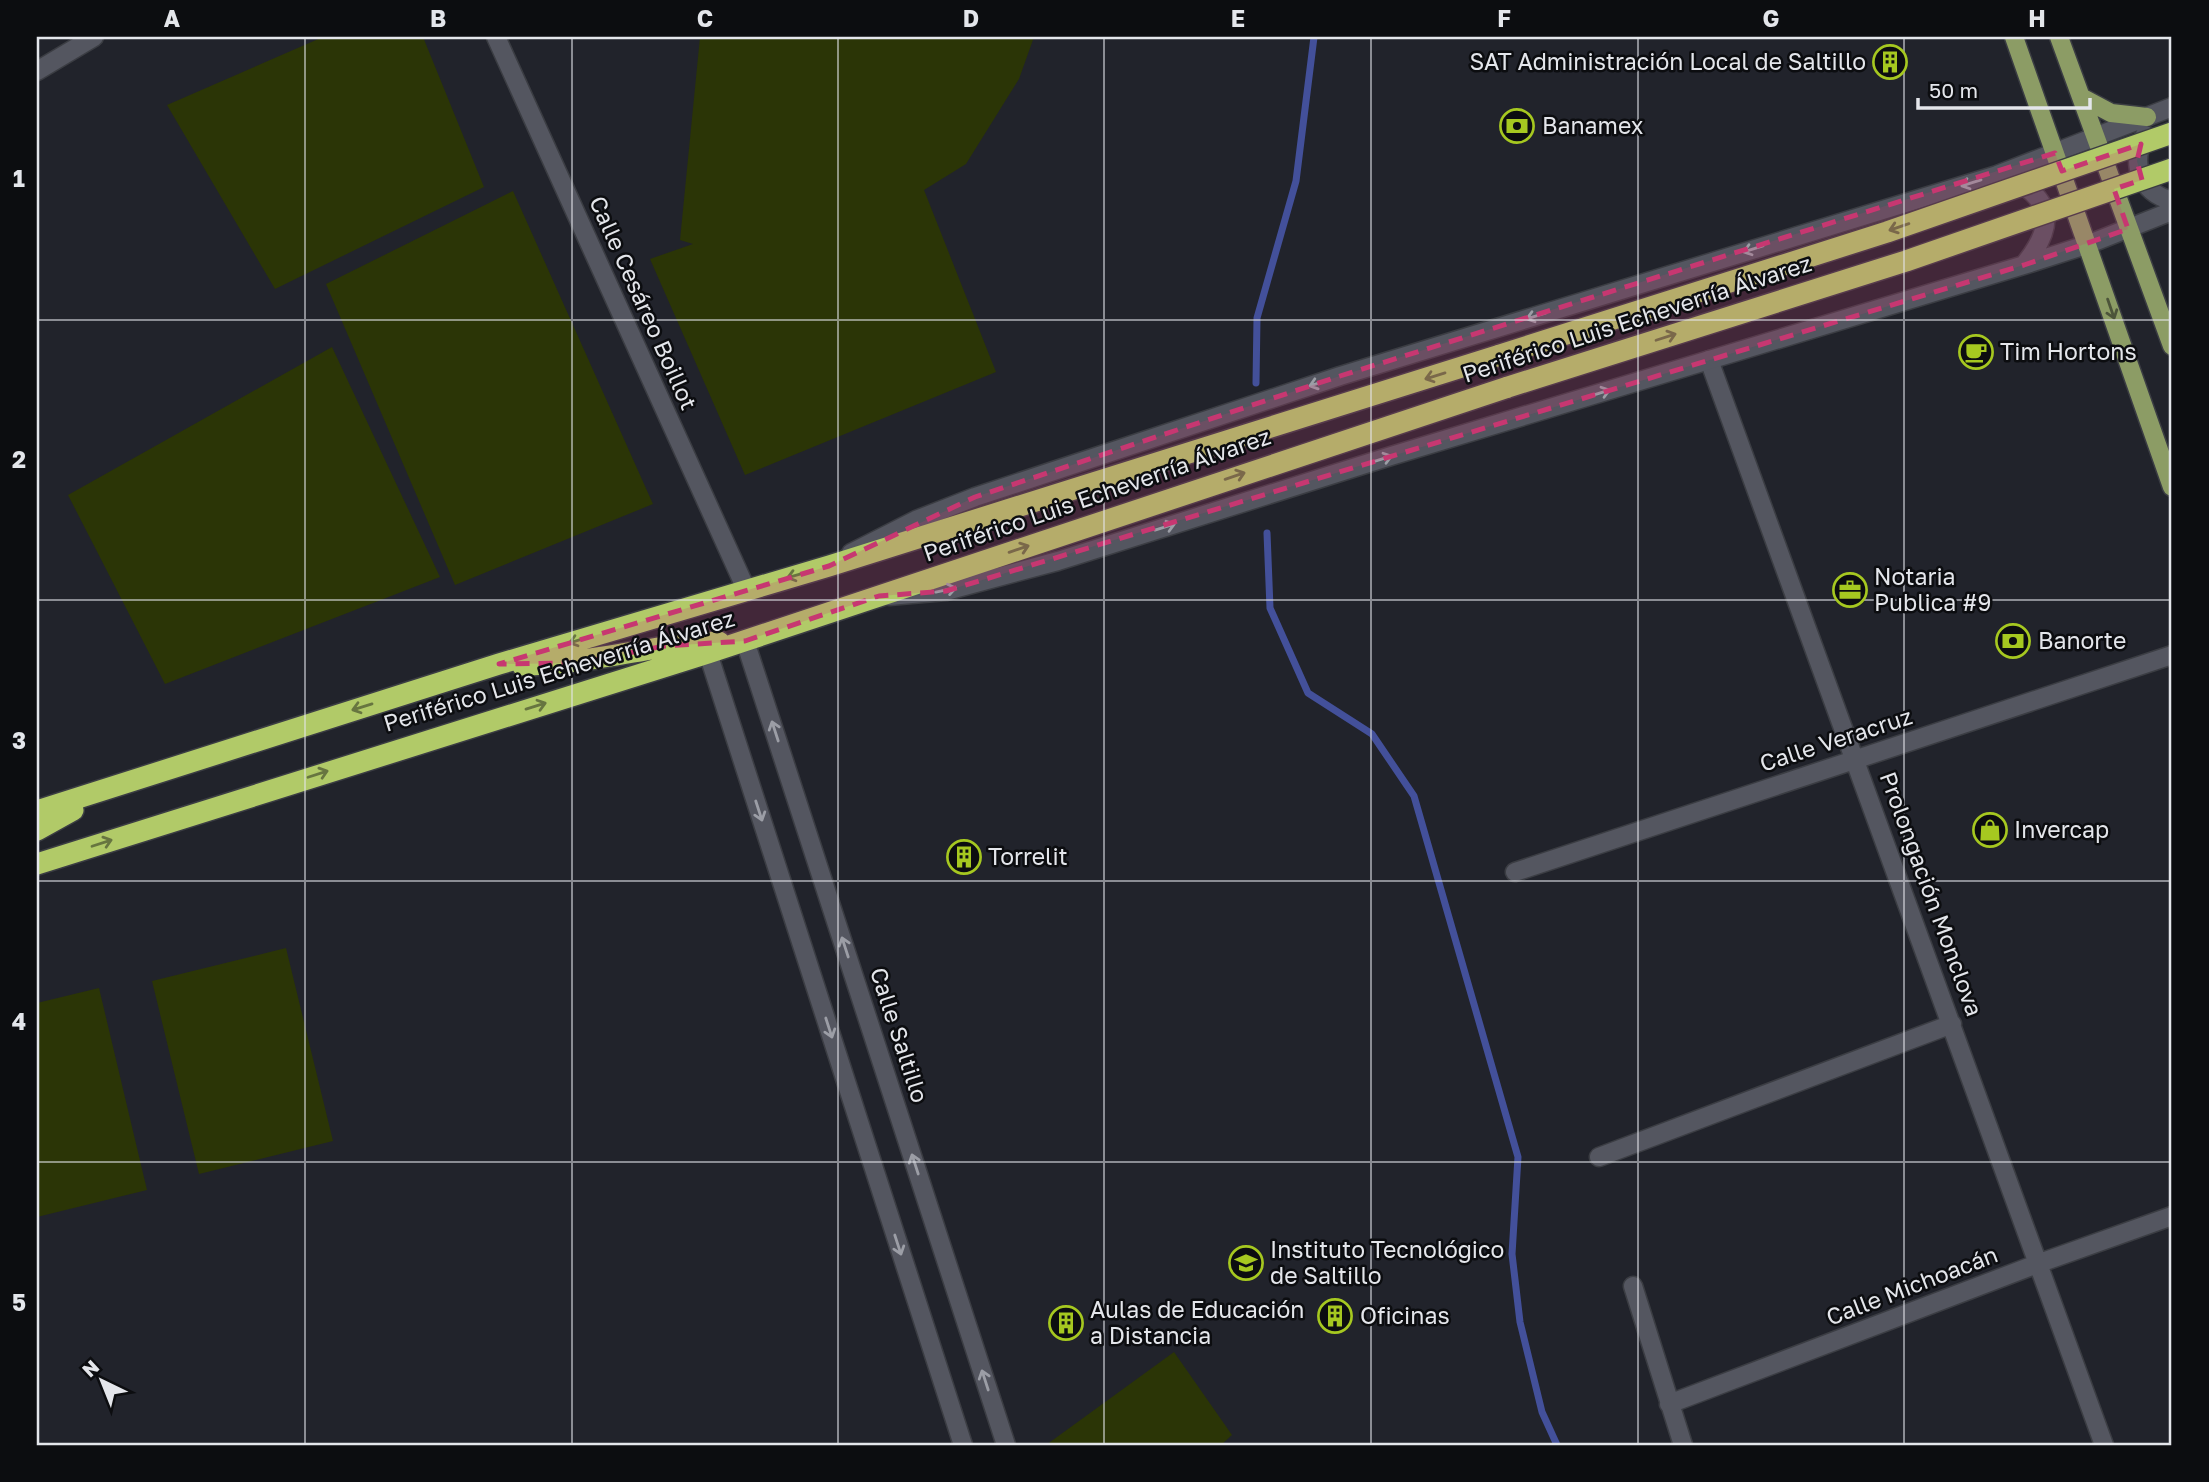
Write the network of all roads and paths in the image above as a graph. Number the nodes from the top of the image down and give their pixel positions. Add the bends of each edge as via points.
1 (94, 37) edge
2 (496, 37) edge
3 (2014, 37) edge
4 (2059, 37) edge
5 (37, 71) edge
6 (2081, 97) junction
7 (2172, 107) edge
8 (2172, 114) edge
9 (2147, 117) junction
10 (2172, 133) edge
11 (2096, 138) junction
12 (2055, 153) junction
13 (2172, 169) edge
14 (1997, 175) junction
15 (2172, 201) edge
16 (2172, 211) edge
17 (2128, 229) junction
18 (2090, 244) junction
19 (2024, 265) junction
20 (2172, 346) edge
21 (1709, 360) junction
22 (2172, 487) edge
23 (829, 566) junction
24 (746, 589) junction
25 (879, 596) junction
26 (745, 641) junction
27 (708, 653) junction
28 (2172, 655) edge
29 (499, 664) junction
30 (1855, 759) junction
31 (127, 781) junction
32 (37, 811) edge
33 (37, 830) edge
34 (37, 864) edge
35 (1515, 872) dead end
36 (1952, 1024) junction
37 (1599, 1157) dead end
38 (2172, 1216) edge
39 (2037, 1264) junction
40 (1633, 1286) dead end
41 (1669, 1404) junction
42 (963, 1445) edge
43 (1006, 1445) edge
44 (1683, 1445) edge
45 (2104, 1445) edge

1 - 5 street
2 - 24 street, Calle Cesáreo Boillot
3 - 12 main road
4 - 6 main road
6 - 9 main road via 2111,113
6 - 11 main road
7 - 9 street, Periférico Luis Echeverría Álvarez
8 - 15 street via 2148,131 2137,161 2140,177 2152,191
9 - 11 street, Periférico Luis Echeverría Álvarez
10 -> 23 highway, Periférico Luis Echeverría Álvarez, bridge via 1887,232
11 - 12 street, Periférico Luis Echeverría Álvarez
11 - 17 main road
12 - 14 street, Periférico Luis Echeverría Álvarez
12 - 18 main road
25 -> 13 highway, Periférico Luis Echeverría Álvarez, bridge via 1508,387 1906,261
14 - 19 street via 2031,189 2046,217 2045,233
14 -> 23 street, Periférico Luis Echeverría Álvarez via 1340,376 975,497 916,520
16 - 17 street
17 - 18 street
17 - 20 main road
18 - 19 street
18 -> 22 main road
19 - 21 street
25 -> 21 street via 946,591 1058,561
21 - 30 street, Prolongación Monclova
23 -> 24 highway, Periférico Luis Echeverría Álvarez
24 -> 29 highway, Periférico Luis Echeverría Álvarez
25 - 26 highway, Periférico Luis Echeverría Álvarez
26 - 27 highway, Periférico Luis Echeverría Álvarez
26 - 29 highway via 664,646 579,663
43 -> 26 street, Calle Saltillo
34 -> 27 highway, Periférico Luis Echeverría Álvarez
27 -> 42 street
28 - 30 street, Calle Veracruz
29 -> 31 highway, Periférico Luis Echeverría Álvarez
30 - 35 street, Calle Veracruz
30 - 36 street, Prolongación Monclova
31 - 32 highway, Periférico Luis Echeverría Álvarez
31 - 33 highway
36 - 37 street
36 - 39 street, Prolongación Monclova
38 - 39 street, Calle Michoacán
39 - 41 street, Calle Michoacán
39 - 45 street, Prolongación Monclova
40 - 41 street
41 - 44 street

